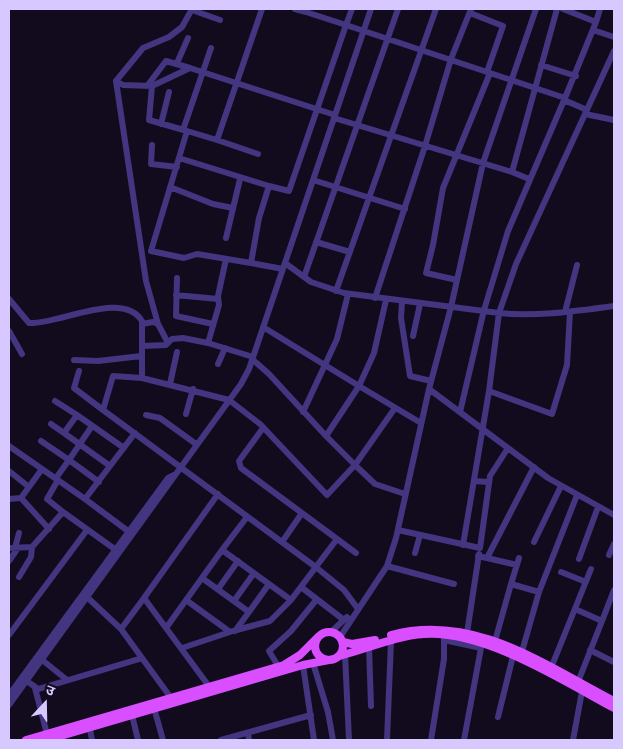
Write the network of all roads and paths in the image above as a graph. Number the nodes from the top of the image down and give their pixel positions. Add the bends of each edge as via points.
1 (192, 9) edge
2 (262, 9) edge
3 (295, 9) edge
4 (352, 9) edge
5 (371, 9) edge
6 (398, 9) edge
7 (436, 9) edge
8 (536, 9) edge
9 (557, 9) edge
10 (564, 9) edge
11 (600, 9) edge
12 (307, 11) edge
13 (470, 11) edge
14 (577, 12) edge
15 (220, 20) dead end
16 (596, 22) junction
17 (346, 25) junction
18 (364, 30) junction
19 (593, 30) junction
20 (614, 37) edge
21 (188, 38) dead end
22 (388, 38) junction
23 (211, 48) dead end
24 (422, 50) junction
25 (614, 52) edge
26 (451, 58) junction
27 (177, 63) junction
28 (541, 66) junction
29 (190, 68) junction
30 (202, 72) junction
31 (489, 72) junction
32 (576, 76) junction
33 (513, 80) junction
34 (116, 81) junction
35 (236, 83) junction
36 (149, 86) junction
37 (534, 87) junction
38 (169, 92) dead end
39 (565, 99) junction
40 (318, 108) junction
41 (586, 112) junction
42 (335, 116) junction
43 (614, 120) edge
44 (161, 124) junction
45 (357, 125) junction
46 (185, 130) junction
47 (390, 135) junction
48 (217, 140) junction
49 (152, 145) dead end
50 (426, 146) junction
51 (258, 154) dead end
52 (456, 155) junction
53 (179, 158) junction
54 (483, 163) junction
55 (176, 167) junction
56 (512, 172) junction
57 (240, 178) junction
58 (529, 179) junction
59 (313, 180) junction
60 (269, 186) junction
61 (170, 187) junction
62 (336, 187) junction
63 (368, 198) junction
64 (233, 208) junction
65 (404, 209) junction
66 (226, 238) dead end
67 (316, 242) junction
68 (350, 252) junction
69 (226, 259) junction
70 (251, 263) junction
71 (577, 265) dead end
72 (284, 266) junction
73 (304, 277) junction
74 (177, 278) dead end
75 (457, 280) junction
76 (336, 291) junction
77 (348, 294) junction
78 (176, 295) junction
79 (375, 298) junction
80 (9, 299) edge
81 (218, 299) junction
82 (386, 300) junction
83 (402, 302) junction
84 (420, 304) junction
85 (614, 306) edge
86 (451, 307) junction
87 (484, 310) junction
88 (568, 312) junction
89 (498, 313) junction
90 (142, 324) junction
91 (158, 324) junction
92 (213, 324) junction
93 (263, 327) junction
94 (9, 331) edge
95 (413, 336) dead end
96 (168, 343) junction
97 (208, 343) junction
98 (142, 346) junction
99 (224, 348) junction
100 (177, 352) dead end
101 (22, 354) dead end
102 (141, 356) junction
103 (252, 358) junction
104 (74, 360) dead end
105 (218, 364) dead end
106 (326, 365) junction
107 (79, 370) dead end
108 (142, 378) junction
109 (431, 381) junction
110 (170, 384) junction
111 (359, 386) junction
112 (193, 389) junction
113 (429, 389) junction
114 (489, 391) junction
115 (229, 400) junction
116 (55, 401) dead end
117 (395, 408) junction
118 (102, 410) junction
119 (303, 412) junction
120 (460, 412) junction
121 (186, 414) dead end
122 (77, 415) junction
123 (146, 415) dead end
124 (421, 423) junction
125 (51, 424) dead end
126 (92, 426) junction
127 (264, 428) junction
128 (483, 429) junction
129 (64, 433) junction
130 (135, 433) junction
131 (326, 436) junction
132 (41, 441) dead end
133 (80, 444) junction
134 (196, 444) junction
135 (9, 446) edge
136 (124, 448) junction
137 (508, 448) junction
138 (68, 460) junction
139 (355, 465) junction
140 (110, 466) junction
141 (180, 467) junction
142 (534, 467) junction
143 (42, 469) junction
144 (9, 472) edge
145 (57, 479) junction
146 (474, 481) junction
147 (99, 482) junction
148 (488, 482) junction
149 (561, 486) junction
150 (29, 487) junction
151 (218, 494) junction
152 (405, 494) junction
153 (577, 495) junction
154 (21, 498) junction
155 (9, 499) edge
156 (85, 500) junction
157 (598, 507) junction
158 (63, 512) junction
159 (302, 513) junction
160 (614, 515) edge
161 (247, 517) junction
162 (49, 529) junction
163 (87, 530) junction
164 (398, 530) junction
165 (19, 533) dead end
166 (131, 533) junction
167 (420, 535) junction
168 (337, 539) junction
169 (282, 542) junction
170 (534, 542) dead end
171 (614, 544) edge
172 (463, 545) junction
173 (32, 547) junction
174 (14, 548) edge
175 (480, 548) junction
176 (116, 550) junction
177 (222, 550) junction
178 (356, 553) dead end
179 (415, 553) dead end
180 (609, 555) dead end
181 (478, 556) junction
182 (488, 558) junction
183 (579, 559) dead end
184 (238, 561) junction
185 (9, 562) edge
186 (387, 566) junction
187 (316, 568) junction
188 (591, 569) dead end
189 (562, 572) dead end
190 (254, 573) junction
191 (19, 577) dead end
192 (202, 578) junction
193 (586, 582) junction
194 (269, 584) junction
195 (454, 584) dead end
196 (511, 584) junction
197 (301, 588) junction
198 (218, 589) junction
199 (614, 590) edge
200 (539, 592) junction
201 (87, 597) junction
202 (144, 598) junction
203 (317, 599) junction
204 (186, 600) junction
205 (290, 600) junction
206 (234, 601) junction
207 (575, 608) junction
208 (358, 609) junction
209 (249, 612) junction
210 (344, 620) junction
211 (602, 621) junction
212 (166, 628) junction
213 (121, 630) junction
214 (232, 631) junction
215 (330, 632) junction
216 (467, 633) junction
217 (443, 634) junction
218 (9, 636) edge
219 (318, 637) junction
220 (342, 640) junction
221 (391, 641) junction
222 (482, 642) junction
223 (495, 642) junction
224 (369, 646) junction
225 (182, 648) junction
226 (590, 650) junction
227 (339, 656) junction
228 (518, 656) junction
229 (142, 658) junction
230 (41, 659) junction
231 (614, 662) edge
232 (313, 663) junction
233 (303, 665) junction
234 (278, 666) junction
235 (551, 668) junction
236 (24, 679) junction
237 (67, 680) junction
238 (581, 686) junction
239 (35, 688) junction
240 (211, 689) junction
241 (9, 695) edge
242 (171, 698) junction
243 (614, 701) edge
244 (9, 705) edge
245 (371, 706) dead end
246 (154, 708) junction
247 (614, 708) edge
248 (132, 715) junction
249 (311, 716) junction
250 (498, 717) dead end
251 (89, 725) junction
252 (248, 733) junction
253 (47, 737) edge
254 (64, 738) edge
255 (26, 740) edge
256 (92, 740) edge
257 (138, 740) edge
258 (163, 740) edge
259 (221, 740) edge
260 (249, 740) edge
261 (314, 740) edge
262 (333, 740) edge
263 (349, 740) edge
264 (387, 740) edge
265 (431, 740) edge
266 (464, 740) edge
267 (573, 740) edge

1 - 15 street
1 - 34 street via 182,27 169,38 143,48
2 - 35 street
3 - 12 street
4 - 17 street
5 - 18 street
6 - 22 street
7 - 24 street
8 - 33 street
9 - 28 street
10 - 14 street
11 - 16 street
12 - 17 street
13 - 26 street
13 - 31 street via 503,26
14 - 16 street
16 - 19 street
17 - 18 street
17 - 40 street
18 - 22 street
18 - 42 street
19 - 20 street
19 - 32 street
21 - 27 street
22 - 24 street
22 - 45 street
23 - 30 street
24 - 26 street
24 - 47 street
25 - 41 street
26 - 31 street
26 - 50 street
27 - 29 street
27 - 36 street via 166,61
28 - 32 street
28 - 37 street
29 - 30 street
29 - 36 street
30 - 35 street
30 - 46 street
31 - 33 street
31 - 52 street
32 - 39 street
33 - 37 street
33 - 54 street
34 - 36 street via 123,85
34 - 91 street via 146,281
35 - 40 street
35 - 48 street
36 - 44 street via 149,120
37 - 39 street
37 - 56 street
38 - 44 street
39 - 41 street
39 - 58 street
40 - 42 street
40 - 60 street via 289,191
41 - 43 street
41 - 89 street via 516,264
42 - 45 street
42 - 59 street
44 - 46 street
45 - 47 street
45 - 62 street
46 - 48 street
46 - 53 street
47 - 50 street
47 - 63 street
48 - 51 street
49 - 55 street via 151,164
50 - 52 street
50 - 65 street
52 - 54 street
52 - 75 street via 443,188 426,273
53 - 55 street
53 - 57 street
54 - 56 street
54 - 75 street
55 - 61 street
56 - 58 street
57 - 60 street
57 - 64 street
58 - 87 street via 508,231
59 - 62 street
59 - 72 street
60 - 70 street
61 - 64 street
61 - 69 street via 151,251 184,258 197,254
62 - 63 street
62 - 67 street
63 - 65 street
63 - 68 street
64 - 66 street
65 - 79 street
67 - 68 street
67 - 73 street
68 - 76 street
69 - 70 street
69 - 81 street
70 - 72 street
71 - 88 street
72 - 73 street
72 - 93 street
73 - 76 street
74 - 78 street
75 - 86 street
76 - 77 street
77 - 79 street
77 - 106 street via 342,324
78 - 81 street
78 - 92 street via 176,316
79 - 82 street
80 - 90 street via 29,323 127,308 139,315
81 - 92 street
82 - 83 street
82 - 111 street via 374,353
83 - 84 street
83 - 109 street via 401,318 410,376
84 - 86 street
84 - 95 street
85 - 88 street
86 - 87 street
86 - 109 street
87 - 89 street
87 - 120 street
88 - 89 street
88 - 114 street via 567,366 552,414
89 - 114 street
90 - 91 street
90 - 98 street
91 - 96 street
92 - 97 street
93 - 103 street
93 - 106 street
94 - 101 street
96 - 97 street via 172,339 183,338
96 - 98 street via 166,346
97 - 99 street
98 - 102 street
99 - 103 street
99 - 105 street
100 - 110 street
102 - 104 street
102 - 108 street
103 - 115 street via 241,384
103 - 119 street
106 - 111 street
106 - 119 street
107 - 118 street via 74,388
108 - 110 street
108 - 118 street via 113,376
109 - 113 street
110 - 112 street
111 - 117 street
111 - 131 street
112 - 115 street
112 - 121 street
113 - 120 street
113 - 124 street
114 - 128 street
115 - 127 street
115 - 134 street
116 - 122 street
117 - 124 street
117 - 139 street
118 - 130 street
119 - 131 street
120 - 128 street
122 - 126 street
122 - 129 street
123 - 134 street via 160,418
124 - 152 street
125 - 129 street
126 - 133 street
126 - 136 street
127 - 139 street via 327,495
127 - 159 street via 239,465
128 - 137 street
128 - 146 street
129 - 133 street
130 - 136 street
130 - 141 street
131 - 139 street
132 - 138 street
133 - 138 street
133 - 140 street
134 - 141 street
135 - 143 street
136 - 140 street
137 - 142 street
137 - 148 street via 492,470
138 - 145 street
138 - 147 street
139 - 152 street via 375,484
140 - 147 street
141 - 151 street
141 - 166 street
142 - 149 street
142 - 182 street
143 - 145 street
143 - 150 street
144 - 150 street
145 - 156 street
145 - 158 street via 48,499
146 - 148 street
146 - 172 street
147 - 156 street
148 - 175 street
149 - 153 street
149 - 170 street
150 - 154 street
151 - 161 street
151 - 202 street
152 - 164 street
153 - 157 street
153 - 200 street
154 - 155 street
154 - 162 street
156 - 166 street
157 - 160 street
157 - 183 street
158 - 162 street
158 - 163 street
159 - 168 street
159 - 169 street
161 - 169 street
161 - 177 street
162 - 173 street
163 - 176 street
163 - 218 street
164 - 167 street
164 - 186 street
165 - 174 street
166 - 176 street
166 - 201 street
167 - 172 street
167 - 179 street
168 - 178 street
168 - 187 street
169 - 187 street
171 - 180 street
172 - 175 street
173 - 174 street
173 - 191 street via 31,557
174 - 185 street
175 - 181 street
176 - 236 street
177 - 184 street
177 - 192 street
181 - 182 street
181 - 216 street
182 - 196 street via 518,562
184 - 190 street
184 - 198 street
186 - 195 street
186 - 208 street
187 - 197 street
187 - 208 street via 344,590
188 - 193 street
189 - 193 street
190 - 194 street
190 - 206 street
192 - 198 street
192 - 204 street
193 - 207 street
194 - 205 street
194 - 209 street
196 - 200 street
196 - 223 street
197 - 203 street
197 - 205 street
198 - 206 street
199 - 211 street
200 - 228 street
201 - 213 street
201 - 230 street
202 - 212 street
202 - 213 street
203 - 210 street
203 - 234 street via 291,631 268,651
204 - 212 street
204 - 214 street
205 - 214 street via 270,621
206 - 209 street
207 - 211 street
207 - 235 street
208 - 210 street
208 - 220 street
209 - 214 street
210 - 215 street
211 - 226 street
212 - 225 street
213 - 229 street
214 - 225 street
215 - 219 main road
215 - 220 main road
216 - 217 main road
216 - 222 main road
217 - 220 main road via 414,630 359,644
217 - 221 main road via 424,634
217 - 222 main road
217 - 265 street via 440,688
219 - 227 main road via 315,645 318,654 325,659
219 - 234 main road via 292,661
220 - 227 main road via 343,649
221 - 224 main road
221 - 264 street
222 - 223 main road
222 - 228 main road
222 - 266 street
223 - 228 main road
224 - 227 main road
224 - 245 street
225 - 240 street
226 - 231 street
226 - 238 street
227 - 232 main road
227 - 263 street
228 - 235 main road
228 - 238 main road
228 - 250 street
229 - 237 street
229 - 242 street
230 - 236 street
230 - 237 street
232 - 233 main road
232 - 262 street
233 - 240 main road
233 - 249 street
234 - 240 main road
235 - 238 main road
236 - 239 street
236 - 241 street
236 - 244 street
237 - 239 street
238 - 243 main road
238 - 247 main road
238 - 267 street
239 - 253 street
240 - 242 main road
240 - 246 main road
242 - 251 main road
246 - 248 main road
246 - 258 street
248 - 251 main road
248 - 257 street
249 - 252 street
249 - 261 street
251 - 253 main road
251 - 254 main road
251 - 256 street
252 - 259 street
252 - 260 street
253 - 254 main road
253 - 255 main road

